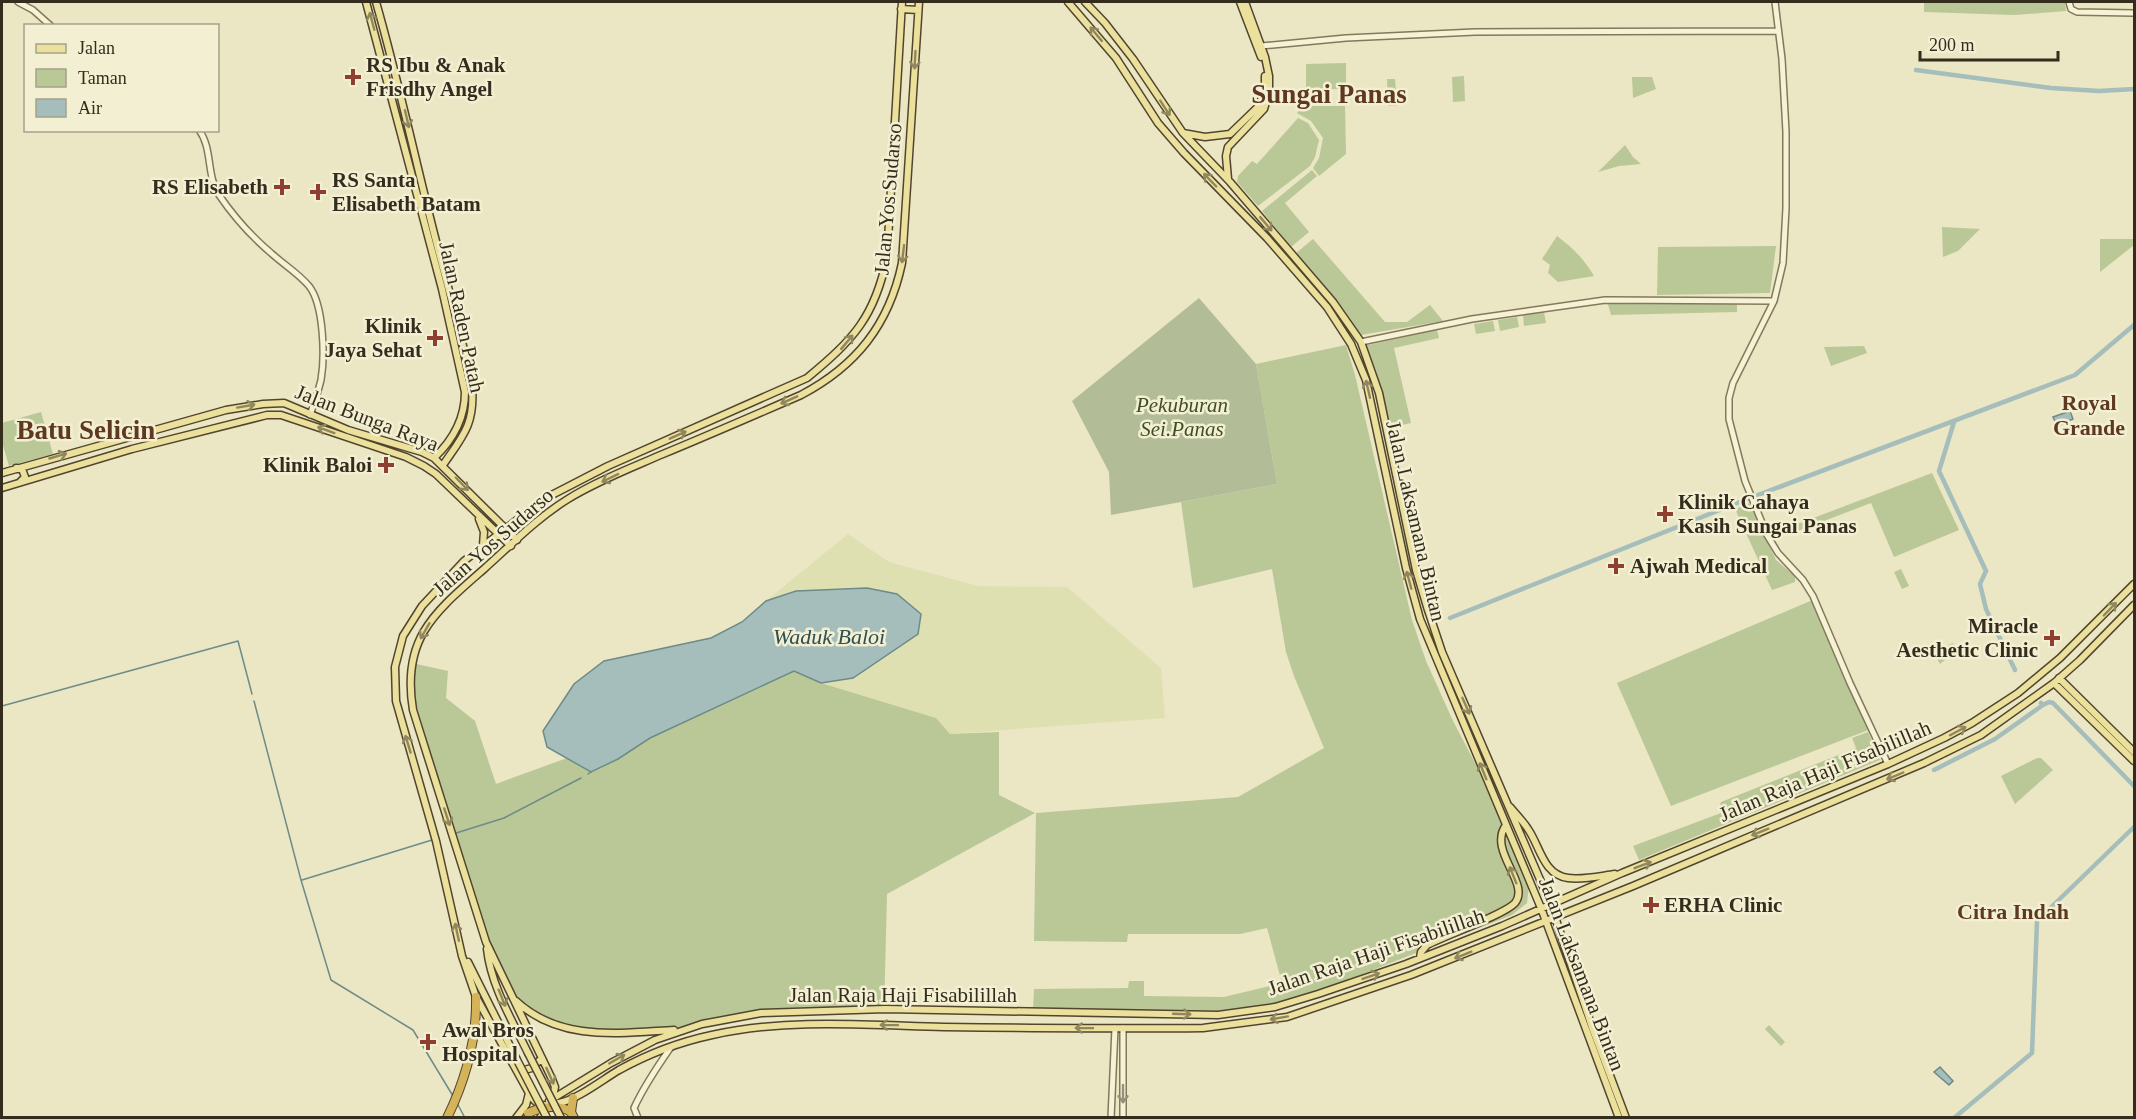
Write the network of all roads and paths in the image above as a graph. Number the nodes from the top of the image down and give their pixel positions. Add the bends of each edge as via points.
1 (18, 2) edge
2 (366, 2) edge
3 (376, 2) edge
4 (919, 2) edge
5 (1068, 2) edge
6 (1084, 2) edge
7 (1243, 2) edge
8 (1775, 2) edge
9 (2069, 2) edge
10 (902, 5) edge
11 (918, 9) junction
12 (2134, 13) edge
13 (49, 24) edge
14 (1778, 31) junction
15 (1262, 46) junction
16 (1133, 60) junction
17 (1123, 67) junction
18 (395, 68) junction
19 (384, 71) junction
20 (200, 132) edge
21 (1184, 133) junction
22 (1228, 180) junction
23 (446, 288) junction
24 (1774, 301) junction
25 (1361, 342) junction
26 (757, 401) junction
27 (761, 412) junction
28 (310, 415) junction
29 (434, 458) junction
30 (37, 462) junction
31 (443, 465) junction
32 (15, 468) junction
33 (2, 472) edge
34 (42, 476) junction
35 (20, 483) junction
36 (2, 488) edge
37 (476, 515) junction
38 (506, 529) junction
39 (499, 533) junction
40 (517, 540) junction
41 (483, 545) junction
42 (511, 546) junction
43 (2134, 584) edge
44 (2134, 605) edge
45 (1442, 652) junction
46 (1434, 656) junction
47 (2056, 680) junction
48 (2074, 698) junction
49 (2134, 752) edge
50 (2134, 761) edge
51 (1888, 764) junction
52 (1809, 796) junction
53 (1506, 802) junction
54 (1815, 810) junction
55 (1506, 825) junction
56 (1622, 873) junction
57 (1551, 904) junction
58 (1541, 908) junction
59 (1555, 918) junction
60 (1545, 921) junction
61 (486, 942) junction
62 (1420, 958) junction
63 (463, 959) junction
64 (476, 997) junction
65 (513, 999) junction
66 (946, 1011) junction
67 (1244, 1012) junction
68 (1164, 1013) junction
69 (1246, 1024) junction
70 (946, 1027) junction
71 (1123, 1028) junction
72 (682, 1029) junction
73 (1114, 1029) junction
74 (1164, 1029) junction
75 (672, 1046) junction
76 (542, 1058) junction
77 (516, 1070) junction
78 (529, 1094) junction
79 (573, 1098) junction
80 (549, 1109) edge
81 (573, 1115) edge
82 (522, 1116) edge
83 (447, 1117) edge
84 (561, 1118) edge
85 (638, 1118) edge
86 (1111, 1118) edge
87 (1123, 1118) edge
88 (1619, 1118) edge
89 (1626, 1118) edge

1 - 13 street
19 -> 2 main road, Jalan Raden Patah
3 - 18 main road, Jalan Raden Patah
4 - 11 main road, Jalan Yos Sudarso
17 -> 5 main road, Jalan Laksamana Bintan
6 - 16 main road, Jalan Laksamana Bintan
7 - 15 main road
7 - 21 main road via 1265,74 1259,106 1227,135 1205,137
8 - 14 street
9 - 12 street via 2077,12
10 - 11 main road
26 -> 10 main road, Jalan Yos Sudarso via 807,378 832,358 862,322 878,294 888,244
11 -> 27 main road, Jalan Yos Sudarso via 905,237 894,293 868,342 848,363 815,387
14 - 15 street via 1475,32
14 - 24 street via 1786,184 1785,242
15 - 22 main road via 1269,76 1267,103 1228,147
16 - 17 main road
16 -> 21 main road, Jalan Laksamana Bintan
46 -> 17 main road, Jalan Laksamana Bintan via 1406,568 1366,380 1351,344 1327,307 1267,238 1158,123
18 - 19 main road
18 -> 23 main road, Jalan Raden Patah
19 - 23 main road, Jalan Raden Patah
20 - 28 street via 219,195 249,233 314,294 323,356
21 - 22 main road, Jalan Laksamana Bintan
22 -> 25 main road, Jalan Laksamana Bintan via 1334,302
23 - 29 main road, Jalan Raden Patah via 465,401 454,434
23 - 31 main road, Jalan Raden Patah via 467,363 472,404 468,428
24 - 25 street via 1605,300 1472,319
24 - 51 street via 1733,383 1730,428 1755,508 1778,553 1813,596
25 - 45 main road, Jalan Laksamana Bintan via 1379,393 1416,570
26 - 27 main road
38 -> 26 main road, Jalan Yos Sudarso via 565,487
27 -> 40 main road, Jalan Yos Sudarso via 572,496
28 - 29 main road, Jalan Bunga Raya
30 -> 28 main road, Jalan Bunga Raya via 248,405 280,403
29 - 31 main road, Jalan Bunga Raya
30 - 32 main road, Jalan Bunga Raya
30 - 34 main road via 33,471
31 -> 38 main road, Jalan Bunga Raya
32 - 33 main road, Jalan Bunga Raya
32 - 35 main road via 25,472
34 - 35 main road, Jalan Bunga Raya
37 -> 34 main road, Jalan Bunga Raya via 436,474 416,461 281,415 267,415 132,449
35 - 36 main road, Jalan Bunga Raya
37 - 39 main road, Jalan Bunga Raya
37 - 41 main road via 483,528
38 - 39 main road, Jalan Yos Sudarso
38 - 40 main road, Jalan Bunga Raya
39 - 41 main road, Jalan Yos Sudarso
39 - 42 main road, Jalan Bunga Raya
40 - 42 main road, Jalan Yos Sudarso
63 -> 41 main road, Jalan Yos Sudarso via 436,841 396,701 395,667 403,636 414,616 452,572
42 -> 61 main road, Jalan Yos Sudarso via 430,621 411,662 413,710
51 -> 43 main road, Jalan Raja Haji Fisabilillah via 1972,723 2018,693 2060,658
44 - 47 main road, Jalan Raja Haji Fisabilillah
45 - 46 main road
45 -> 53 main road, Jalan Laksamana Bintan
55 -> 46 main road, Jalan Laksamana Bintan
47 - 48 main road
47 -> 54 main road, Jalan Raja Haji Fisabilillah via 1981,735
48 - 49 main road
48 - 50 main road
51 - 52 main road, Jalan Raja Haji Fisabilillah
52 - 54 main road
56 -> 52 main road, Jalan Raja Haji Fisabilillah
53 - 56 main road via 1529,830 1551,871 1576,879
53 - 57 main road, Jalan Laksamana Bintan
54 -> 59 main road, Jalan Raja Haji Fisabilillah
55 - 58 main road, Jalan Laksamana Bintan
62 -> 55 main road via 1430,944 1491,917 1516,901 1517,887 1499,840
56 - 57 main road, Jalan Raja Haji Fisabilillah
57 - 58 main road, Jalan Raja Haji Fisabilillah
57 - 59 main road, Jalan Laksamana Bintan
58 - 60 main road, Jalan Laksamana Bintan
58 - 62 main road, Jalan Raja Haji Fisabilillah
59 - 60 main road, Jalan Raja Haji Fisabilillah
59 - 89 main road, Jalan Laksamana Bintan
60 -> 69 main road, Jalan Raja Haji Fisabilillah via 1412,975 1293,1016
60 - 88 main road, Jalan Laksamana Bintan
61 - 65 main road, Jalan Yos Sudarso
61 -> 84 main road, bridge via 500,996
67 -> 62 main road, Jalan Raja Haji Fisabilillah via 1286,1005
63 - 64 main road, Jalan Yos Sudarso
63 - 80 main road, bridge via 469,963 516,1059
64 - 77 main road, Jalan Yos Sudarso
64 - 83 highway via 474,1039
65 - 72 main road via 544,1020 575,1030 611,1034
65 - 76 main road, Jalan Yos Sudarso
66 - 68 main road, Jalan Raja Haji Fisabilillah
66 - 70 main road
66 - 72 main road, Jalan Raja Haji Fisabilillah via 778,1012
68 -> 67 main road, Jalan Raja Haji Fisabilillah
67 - 69 main road
68 - 74 main road
69 - 74 main road, Jalan Raja Haji Fisabilillah
73 -> 70 main road, Jalan Raja Haji Fisabilillah
70 -> 75 main road, Jalan Raja Haji Fisabilillah via 786,1025 726,1032
71 - 73 main road, Jalan Raja Haji Fisabilillah
71 - 74 main road, Jalan Raja Haji Fisabilillah
71 -> 87 street
80 -> 72 main road, Jalan Raja Haji Fisabilillah via 626,1054
73 - 86 street
75 - 79 main road, Jalan Raja Haji Fisabilillah via 633,1063
75 - 85 street via 637,1101 634,1108
76 - 77 main road via 529,1069
76 -> 80 main road, Jalan Yos Sudarso via 555,1087
77 - 78 main road, Jalan Yos Sudarso
78 - 80 main road via 534,1102
78 - 82 main road
79 - 80 main road, Jalan Raja Haji Fisabilillah
79 - 81 highway
80 - 81 highway
80 - 82 highway

